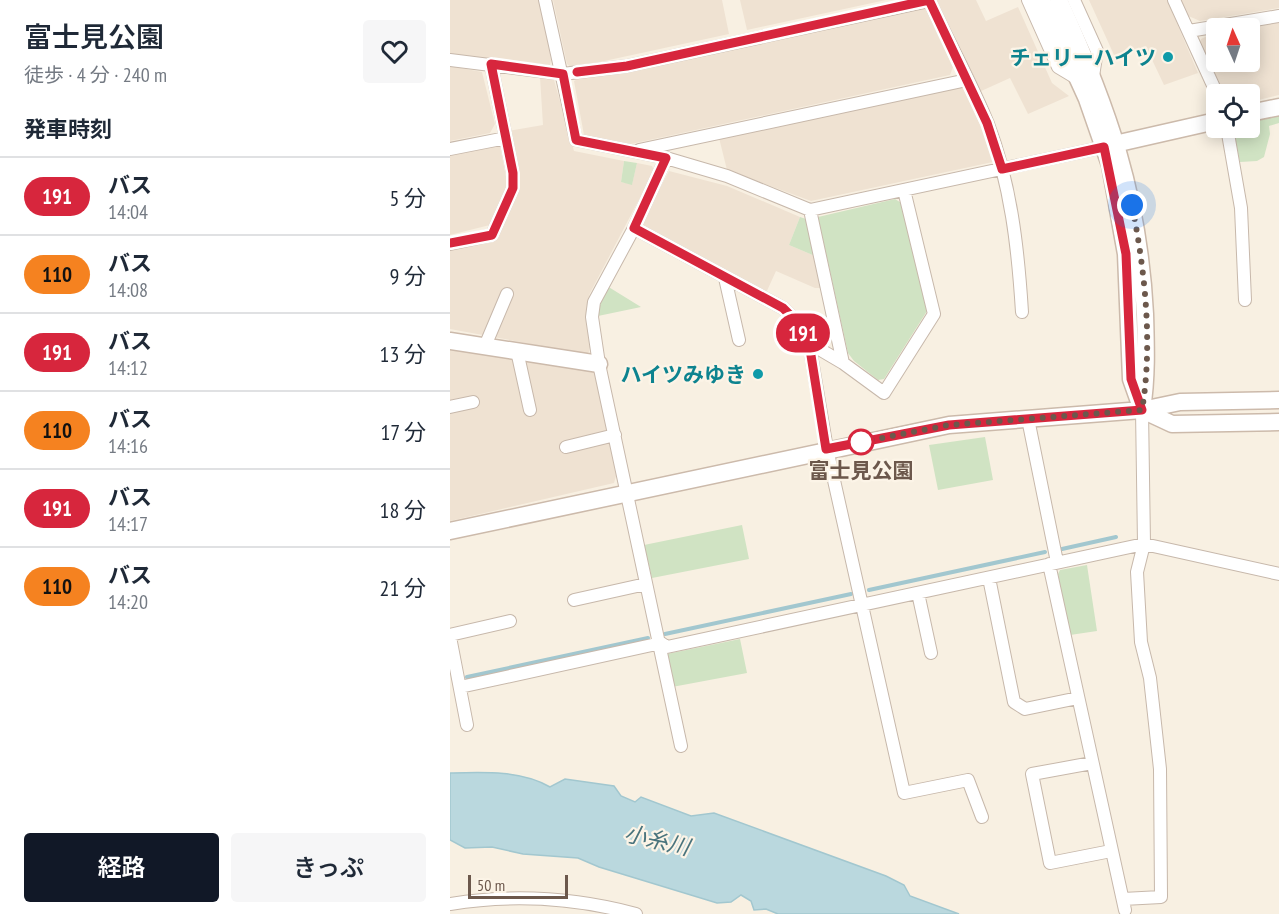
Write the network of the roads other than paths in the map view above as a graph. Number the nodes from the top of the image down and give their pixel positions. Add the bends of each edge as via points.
1 (545, 0) edge
2 (929, 0) edge
3 (1028, 0) edge
4 (1042, 0) edge
5 (1059, 0) edge
6 (1074, 0) edge
7 (1174, 0) edge
8 (1279, 16) edge
9 (1189, 31) junction
10 (1074, 52) junction
11 (450, 60) edge
12 (491, 64) junction
13 (563, 74) junction
14 (1086, 78) junction
15 (967, 80) junction
16 (1213, 84) edge
17 (1279, 107) edge
18 (1260, 111) edge
19 (1206, 123) edge
20 (506, 138) junction
21 (1229, 138) edge
22 (1110, 145) junction
23 (450, 149) edge
24 (636, 151) junction
25 (666, 158) junction
26 (1002, 169) junction
27 (904, 190) junction
28 (810, 210) junction
29 (634, 228) junction
30 (450, 243) edge
31 (725, 278) junction
32 (507, 294) dead end
33 (1245, 300) dead end
34 (1022, 312) dead end
35 (739, 340) dead end
36 (450, 341) edge
37 (809, 343) junction
38 (485, 346) junction
39 (517, 351) junction
40 (843, 363) junction
41 (599, 364) junction
42 (1279, 400) edge
43 (473, 402) dead end
44 (450, 407) edge
45 (530, 410) dead end
46 (1142, 410) junction
47 (1028, 419) junction
48 (1279, 422) edge
49 (615, 435) junction
50 (566, 447) dead end
51 (826, 449) junction
52 (627, 493) junction
53 (450, 531) edge
54 (1144, 544) junction
55 (1053, 563) junction
56 (1279, 574) edge
57 (989, 578) junction
58 (646, 584) junction
59 (918, 593) junction
60 (574, 600) dead end
61 (863, 605) junction
62 (510, 621) dead end
63 (450, 636) edge
64 (661, 643) junction
65 (931, 653) dead end
66 (460, 687) junction
67 (1078, 698) junction
68 (467, 725) dead end
69 (681, 746) dead end
70 (1092, 763) junction
71 (982, 817) dead end
72 (1111, 851) junction
73 (450, 904) edge
74 (636, 914) edge

1 - 13 street
2 - 13 street via 627,66
2 - 15 street
3 - 14 street via 1058,67
4 - 10 street
5 - 10 street
6 - 14 street via 1097,51
7 - 9 street
8 - 9 street
9 - 16 street
10 - 14 street
11 - 12 street
12 - 13 street
12 - 20 street
13 - 24 street via 576,140
14 - 22 street
15 - 24 street
15 - 26 street
17 - 18 street
19 - 22 street
20 - 23 street
20 - 30 street via 513,188 492,235
21 - 33 street via 1241,208
22 - 26 street
22 - 46 street via 1128,184 1141,260 1147,378
24 - 25 street
25 - 28 street via 727,176
25 - 29 street
26 - 27 street
26 - 34 street via 1016,235
27 - 28 street
27 - 40 street via 934,314 884,393
28 - 40 street
29 - 31 street
29 - 41 street via 594,302 592,317
31 - 35 street
31 - 37 street via 783,308 798,323
32 - 38 street
36 - 38 street
37 - 40 street
37 - 51 street
38 - 39 street
39 - 41 street
39 - 45 street
41 - 49 street
42 - 46 street via 1180,402
43 - 44 street
46 - 47 street
46 - 48 street via 1172,424
46 - 54 street
47 - 51 street via 949,425
47 - 55 street
49 - 50 street
49 - 52 street
51 - 52 street
51 - 61 street
52 - 53 street
52 - 58 street
54 - 55 street
54 - 56 street
54 - 72 street via 1137,572 1141,642 1150,678 1160,769 1161,897 1124,904
55 - 57 street
55 - 67 street
57 - 59 street
57 - 67 street via 1014,702 1026,709
58 - 60 street
58 - 64 street
59 - 61 street
59 - 65 street
61 - 64 street via 667,646
61 - 71 street via 904,794 968,780
62 - 63 street
63 - 66 street
64 - 66 street
64 - 69 street
66 - 68 street
67 - 70 street
70 - 72 street
70 - 72 street via 1032,774 1050,863
73 - 74 street via 557,899

